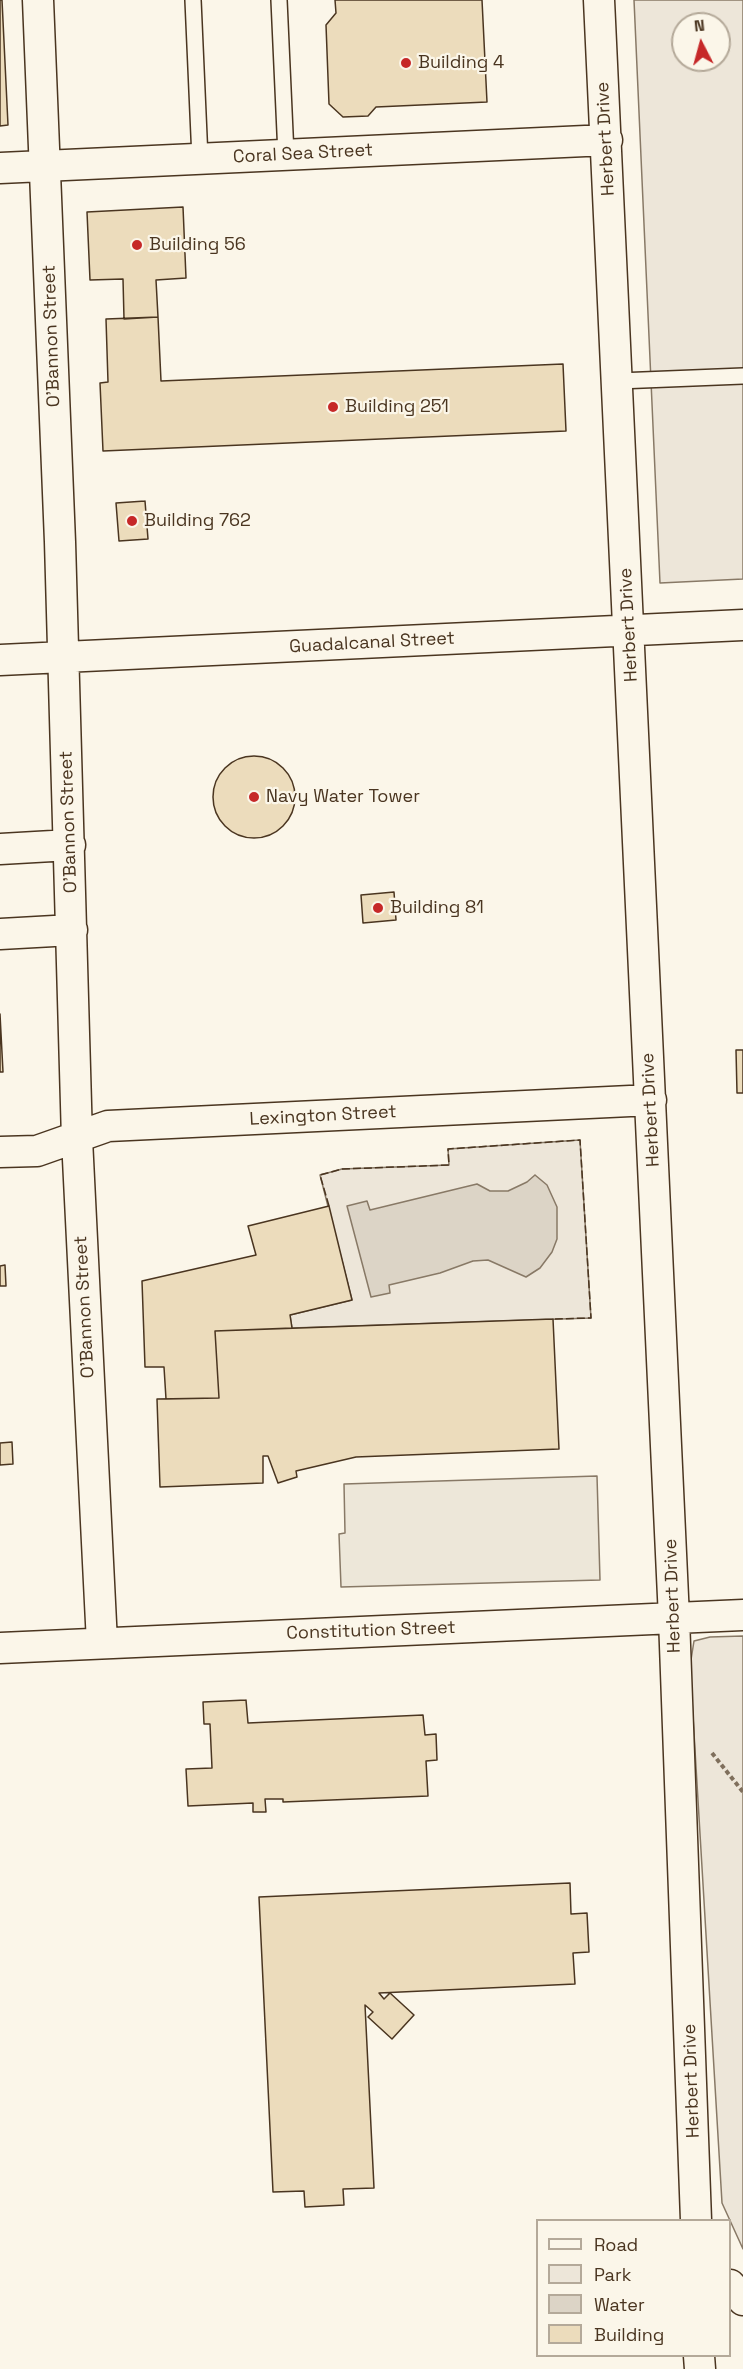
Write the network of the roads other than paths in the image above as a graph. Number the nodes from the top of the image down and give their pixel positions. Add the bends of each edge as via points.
1 (38, 0) edge
2 (193, 0) edge
3 (279, 0) edge
4 (599, 0) edge
5 (607, 140) junction
6 (286, 155) junction
7 (200, 159) junction
8 (46, 166) junction
9 (0, 168) edge
10 (743, 376) edge
11 (618, 381) junction
12 (743, 625) edge
13 (630, 630) junction
14 (64, 658) junction
15 (0, 660) edge
16 (70, 845) junction
17 (0, 849) edge
18 (72, 930) junction
19 (0, 934) edge
20 (651, 1100) junction
21 (77, 1138) junction
22 (0, 1152) edge
23 (743, 1615) edge
24 (674, 1618) junction
25 (102, 1643) junction
26 (0, 1648) edge
27 (696, 2219) edge
28 (731, 2287) edge
29 (743, 2300) edge

1 - 8 street, O'Bannon Street
2 - 7 lane
3 - 6 lane
4 - 5 street, Herbert Drive
5 - 6 street, Coral Sea Street
5 - 11 street, Herbert Drive
6 - 7 street, Coral Sea Street
7 - 8 street, Coral Sea Street
8 - 9 street, Coral Sea Street
8 - 14 street, O'Bannon Street
10 - 11 lane
11 - 13 street, Herbert Drive
12 - 13 street, Guadalcanal Street
13 - 14 street, Guadalcanal Street
13 - 20 street, Herbert Drive
14 - 15 street, Guadalcanal Street
14 - 16 street, O'Bannon Street
16 - 17 street
16 - 18 street, O'Bannon Street
18 - 19 street
18 - 21 street, O'Bannon Street
20 - 21 street, Lexington Street via 108,1126
20 - 24 street, Herbert Drive
21 - 22 street, Lexington Street via 37,1151
21 - 25 street, O'Bannon Street
23 - 24 street, Constitution Street
24 - 25 street, Constitution Street
24 - 27 street, Herbert Drive
25 - 26 street, Constitution Street
28 - 29 street

